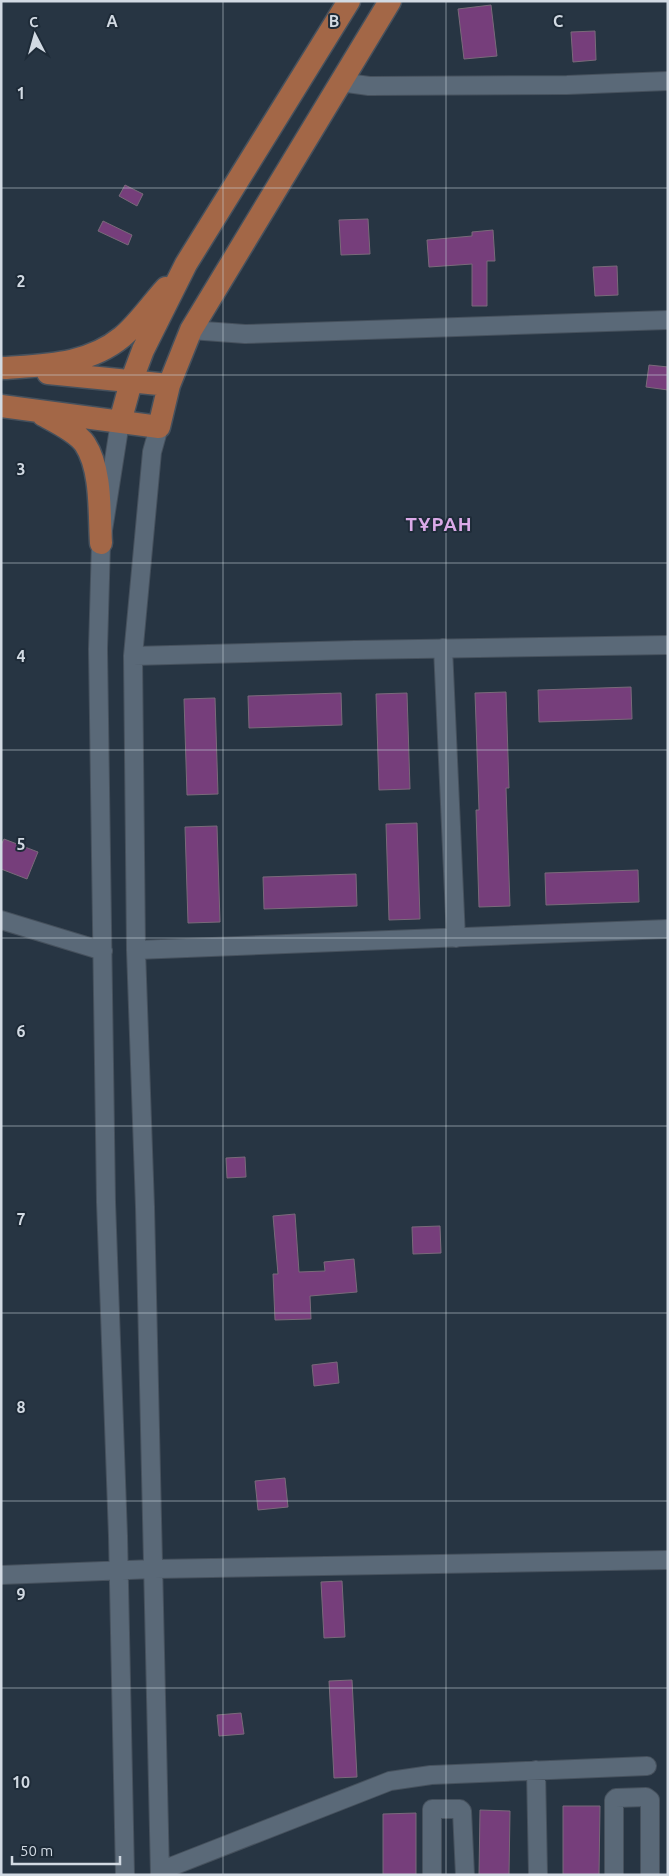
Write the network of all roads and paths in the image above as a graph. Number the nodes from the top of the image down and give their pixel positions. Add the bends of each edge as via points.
1 (349, 1) edge
2 (390, 1) edge
3 (668, 80) edge
4 (340, 82) junction
5 (186, 264) junction
6 (668, 320) edge
7 (191, 330) junction
8 (3, 367) edge
9 (131, 382) junction
10 (169, 385) junction
11 (1, 406) edge
12 (34, 410) junction
13 (120, 422) junction
14 (158, 427) junction
15 (101, 543) junction
16 (668, 645) edge
17 (443, 648) junction
18 (133, 656) junction
19 (1, 920) edge
20 (668, 930) edge
21 (456, 938) junction
22 (136, 950) junction
23 (102, 951) junction
24 (118, 1536) junction
25 (668, 1560) edge
26 (154, 1569) junction
27 (118, 1570) junction
28 (84, 1571) junction
29 (1, 1575) edge
30 (119, 1602) junction
31 (647, 1766) dead end
32 (536, 1770) junction
33 (160, 1873) edge
34 (126, 1875) edge
35 (432, 1875) edge
36 (465, 1875) edge
37 (538, 1875) edge
38 (614, 1875) edge
39 (650, 1875) edge

1 - 5 main road
2 - 4 main road
3 - 4 street via 567,85 369,86
4 - 7 main road
5 - 8 main road via 123,337 95,355 72,362
5 - 9 main road
6 - 7 street via 245,334
7 - 10 main road
8 - 9 main road
9 - 10 main road
9 - 13 main road
10 - 14 main road
11 - 12 main road
12 - 13 main road
12 - 15 main road via 65,427 84,443 96,467
13 - 14 main road
13 - 15 street
14 - 18 street via 152,452
15 - 23 street via 98,649
16 - 17 street
17 - 18 street
17 - 21 street
18 - 22 street
19 - 23 street
20 - 21 street
21 - 22 street
22 - 26 street
23 - 24 street
24 - 27 street
24 - 28 street via 103,1560
25 - 26 street
26 - 27 street
26 - 33 street
27 - 28 street
27 - 30 street
28 - 29 street
28 - 30 street via 110,1586
30 - 34 street
31 - 32 street
32 - 33 street via 390,1780
32 - 37 street
35 - 36 street via 432,1809 460,1809
38 - 39 street via 614,1800 646,1797 650,1800

